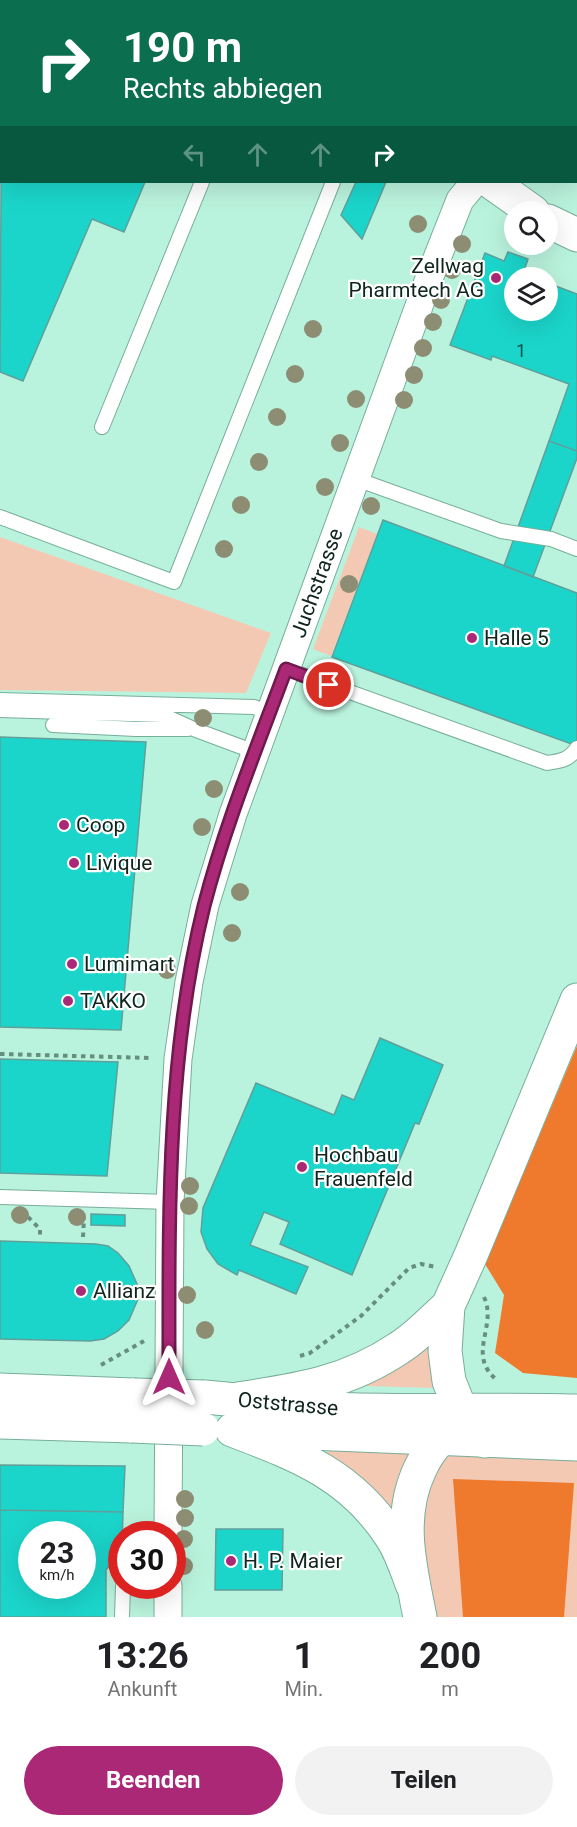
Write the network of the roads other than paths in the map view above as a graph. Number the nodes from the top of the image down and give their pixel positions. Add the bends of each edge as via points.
1 (202, 183) edge
2 (333, 183) edge
3 (474, 183) edge
4 (492, 183) edge
5 (518, 201) edge
6 (558, 226) edge
7 (577, 235) edge
8 (102, 427) dead end
9 (356, 479) junction
10 (0, 517) edge
11 (577, 549) edge
12 (286, 669) junction
13 (0, 700) edge
14 (0, 710) edge
15 (270, 713) junction
16 (53, 724) dead end
17 (196, 730) junction
18 (577, 748) edge
19 (255, 752) junction
20 (577, 1000) edge
21 (0, 1197) edge
22 (170, 1202) junction
23 (448, 1306) junction
24 (0, 1390) edge
25 (238, 1399) junction
26 (133, 1410) junction
27 (565, 1411) edge
28 (474, 1421) junction
29 (0, 1422) edge
30 (217, 1430) junction
31 (441, 1439) junction
32 (564, 1443) edge
33 (168, 1521) edge
34 (412, 1584) junction
35 (123, 1599) edge
36 (168, 1599) edge
37 (122, 1617) edge
38 (168, 1617) edge
39 (420, 1617) edge

1 - 8 lane
2 - 10 lane via 174,582
3 - 9 street, Juchstrasse via 460,200 449,225
4 - 5 main road
6 - 7 main road
9 - 11 lane via 501,531 551,539
9 - 12 street, Juchstrasse
12 - 15 street, Juchstrasse
12 - 18 lane via 547,763 564,761
13 - 15 lane via 254,707
14 - 17 lane via 163,716
15 - 19 street, Juchstrasse
16 - 17 lane
17 - 19 lane
19 - 22 street, Juchstrasse via 205,905 189,982 178,1059
20 - 23 main road
21 - 22 lane
22 - 33 street, Juchstrasse
23 - 25 main road via 402,1347 349,1375 301,1389
23 - 28 main road via 445,1351 449,1381
24 - 26 main road, Oststrasse
25 - 26 main road, Oststrasse, bridge via 204,1397
25 - 28 main road, Oststrasse
26 - 29 main road, Oststrasse
26 - 30 main road, Oststrasse, bridge
27 - 28 main road, Oststrasse
28 - 31 main road
28 - 32 main road, Oststrasse
30 - 31 main road, Oststrasse
30 - 34 main road via 314,1465 346,1486 393,1539
31 - 34 main road via 421,1466 409,1499 407,1538
34 - 39 main road
35 - 37 lane
36 - 38 street

